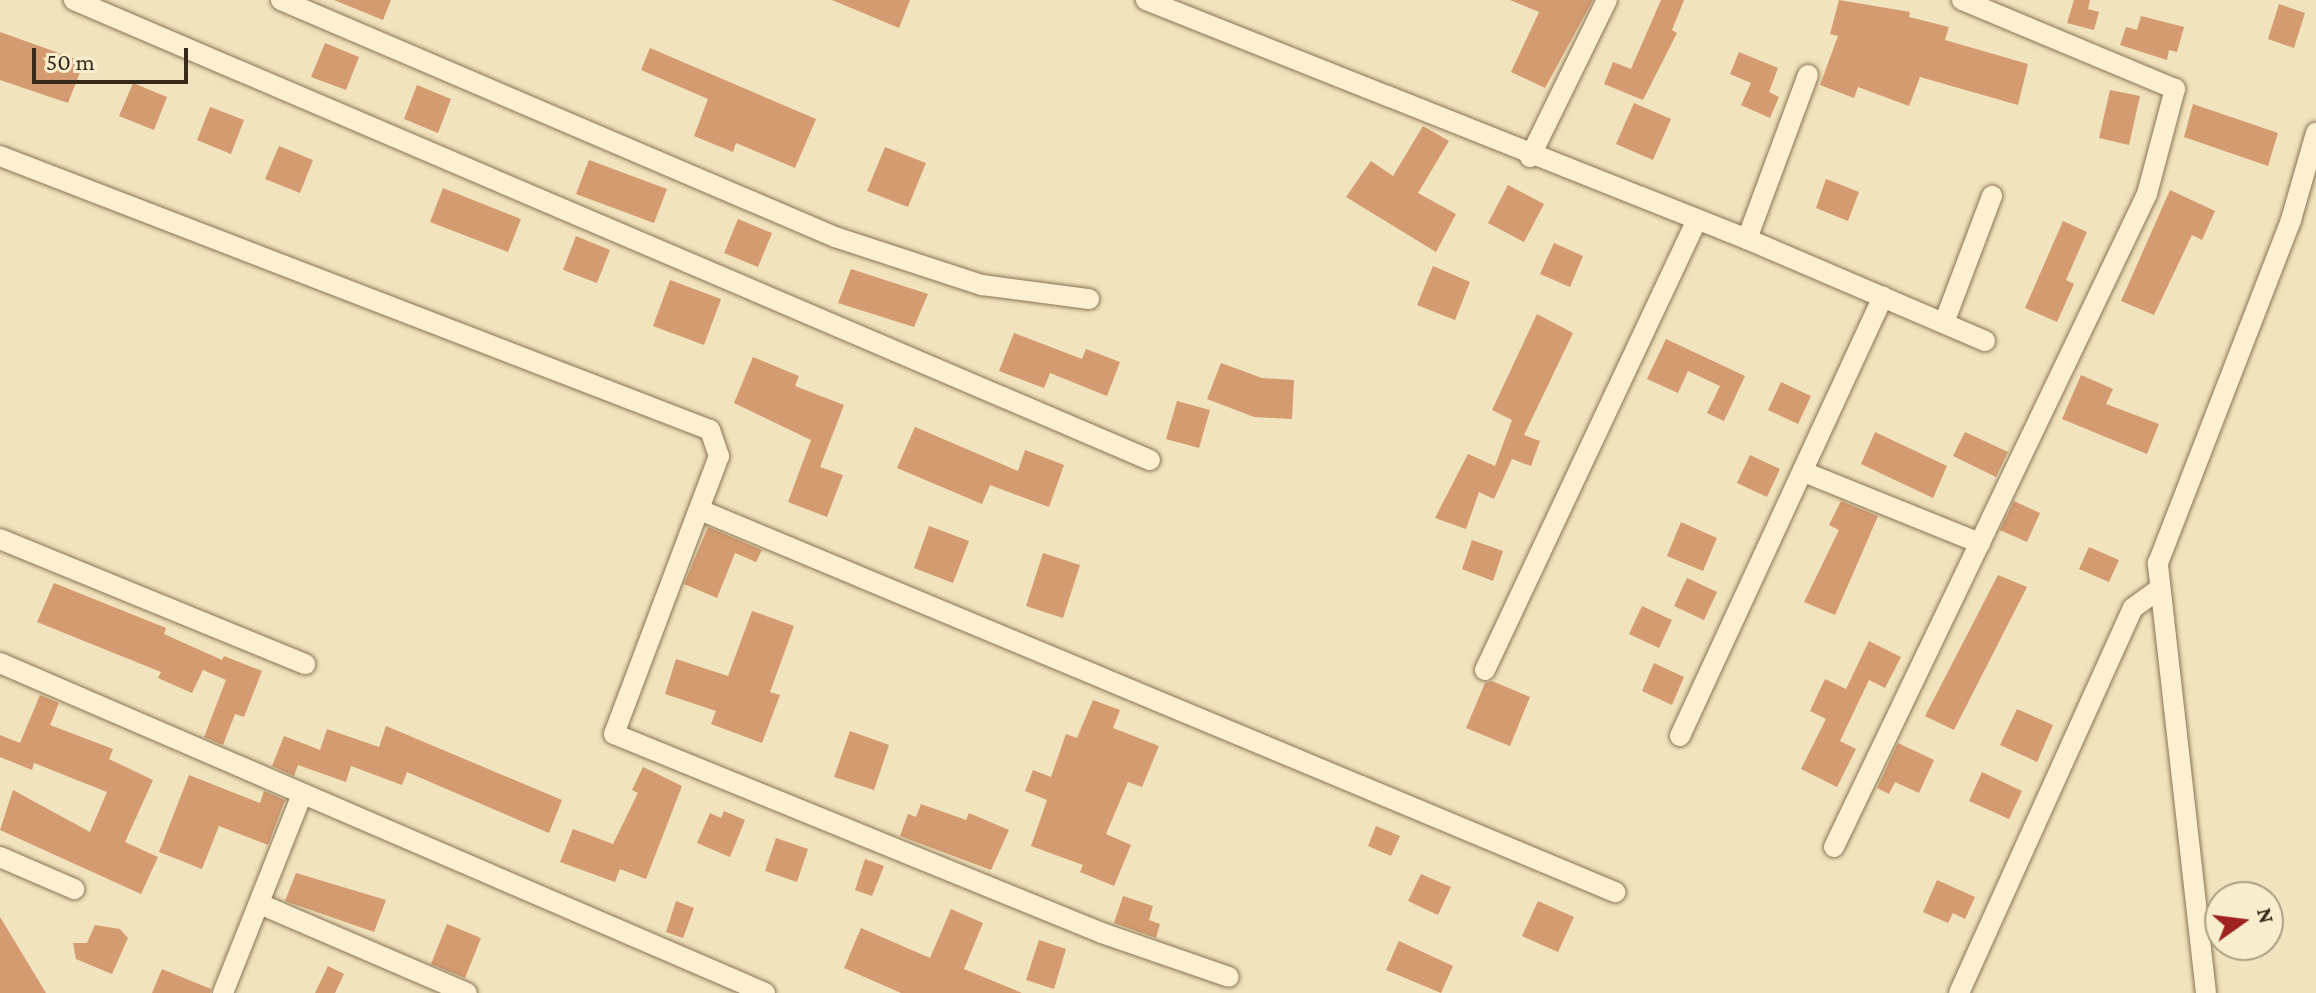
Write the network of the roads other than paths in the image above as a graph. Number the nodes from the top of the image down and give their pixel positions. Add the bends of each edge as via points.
1 (74, 0) edge
2 (281, 0) edge
3 (1146, 0) edge
4 (1607, 0) edge
5 (1962, 0) edge
6 (1808, 75) dead end
7 (2316, 133) edge
8 (0, 156) edge
9 (1530, 157) junction
10 (1992, 196) dead end
11 (1697, 219) junction
12 (1747, 239) junction
13 (1883, 297) junction
14 (1089, 299) dead end
15 (1944, 323) junction
16 (1985, 341) dead end
17 (1150, 460) dead end
18 (1804, 472) junction
19 (700, 510) junction
20 (0, 539) edge
21 (1980, 543) junction
22 (2158, 590) junction
23 (0, 663) edge
24 (305, 664) dead end
25 (1485, 670) dead end
26 (1680, 736) dead end
27 (302, 794) junction
28 (1834, 847) dead end
29 (0, 857) edge
30 (74, 889) dead end
31 (1615, 892) dead end
32 (260, 904) junction
33 (1229, 977) dead end
34 (223, 993) edge
35 (467, 993) edge
36 (765, 993) edge
37 (1959, 993) edge
38 (2206, 993) edge

1 - 17 street
2 - 14 street via 835,237 982,285
3 - 9 street
4 - 9 street
5 - 21 street via 2175,89 2147,194
6 - 12 street
7 - 22 street via 2291,220 2164,542
8 - 19 street via 710,430 719,456
9 - 11 street
10 - 15 street
11 - 12 street
11 - 25 street
12 - 13 street
13 - 15 street
13 - 18 street
15 - 16 street
18 - 21 street
18 - 26 street
19 - 31 street
19 - 33 street via 614,734 1102,933
20 - 24 street
21 - 28 street
22 - 37 street via 2133,608
22 - 38 street
23 - 27 street
27 - 32 street
27 - 36 street
29 - 30 street
32 - 34 street
32 - 35 street

